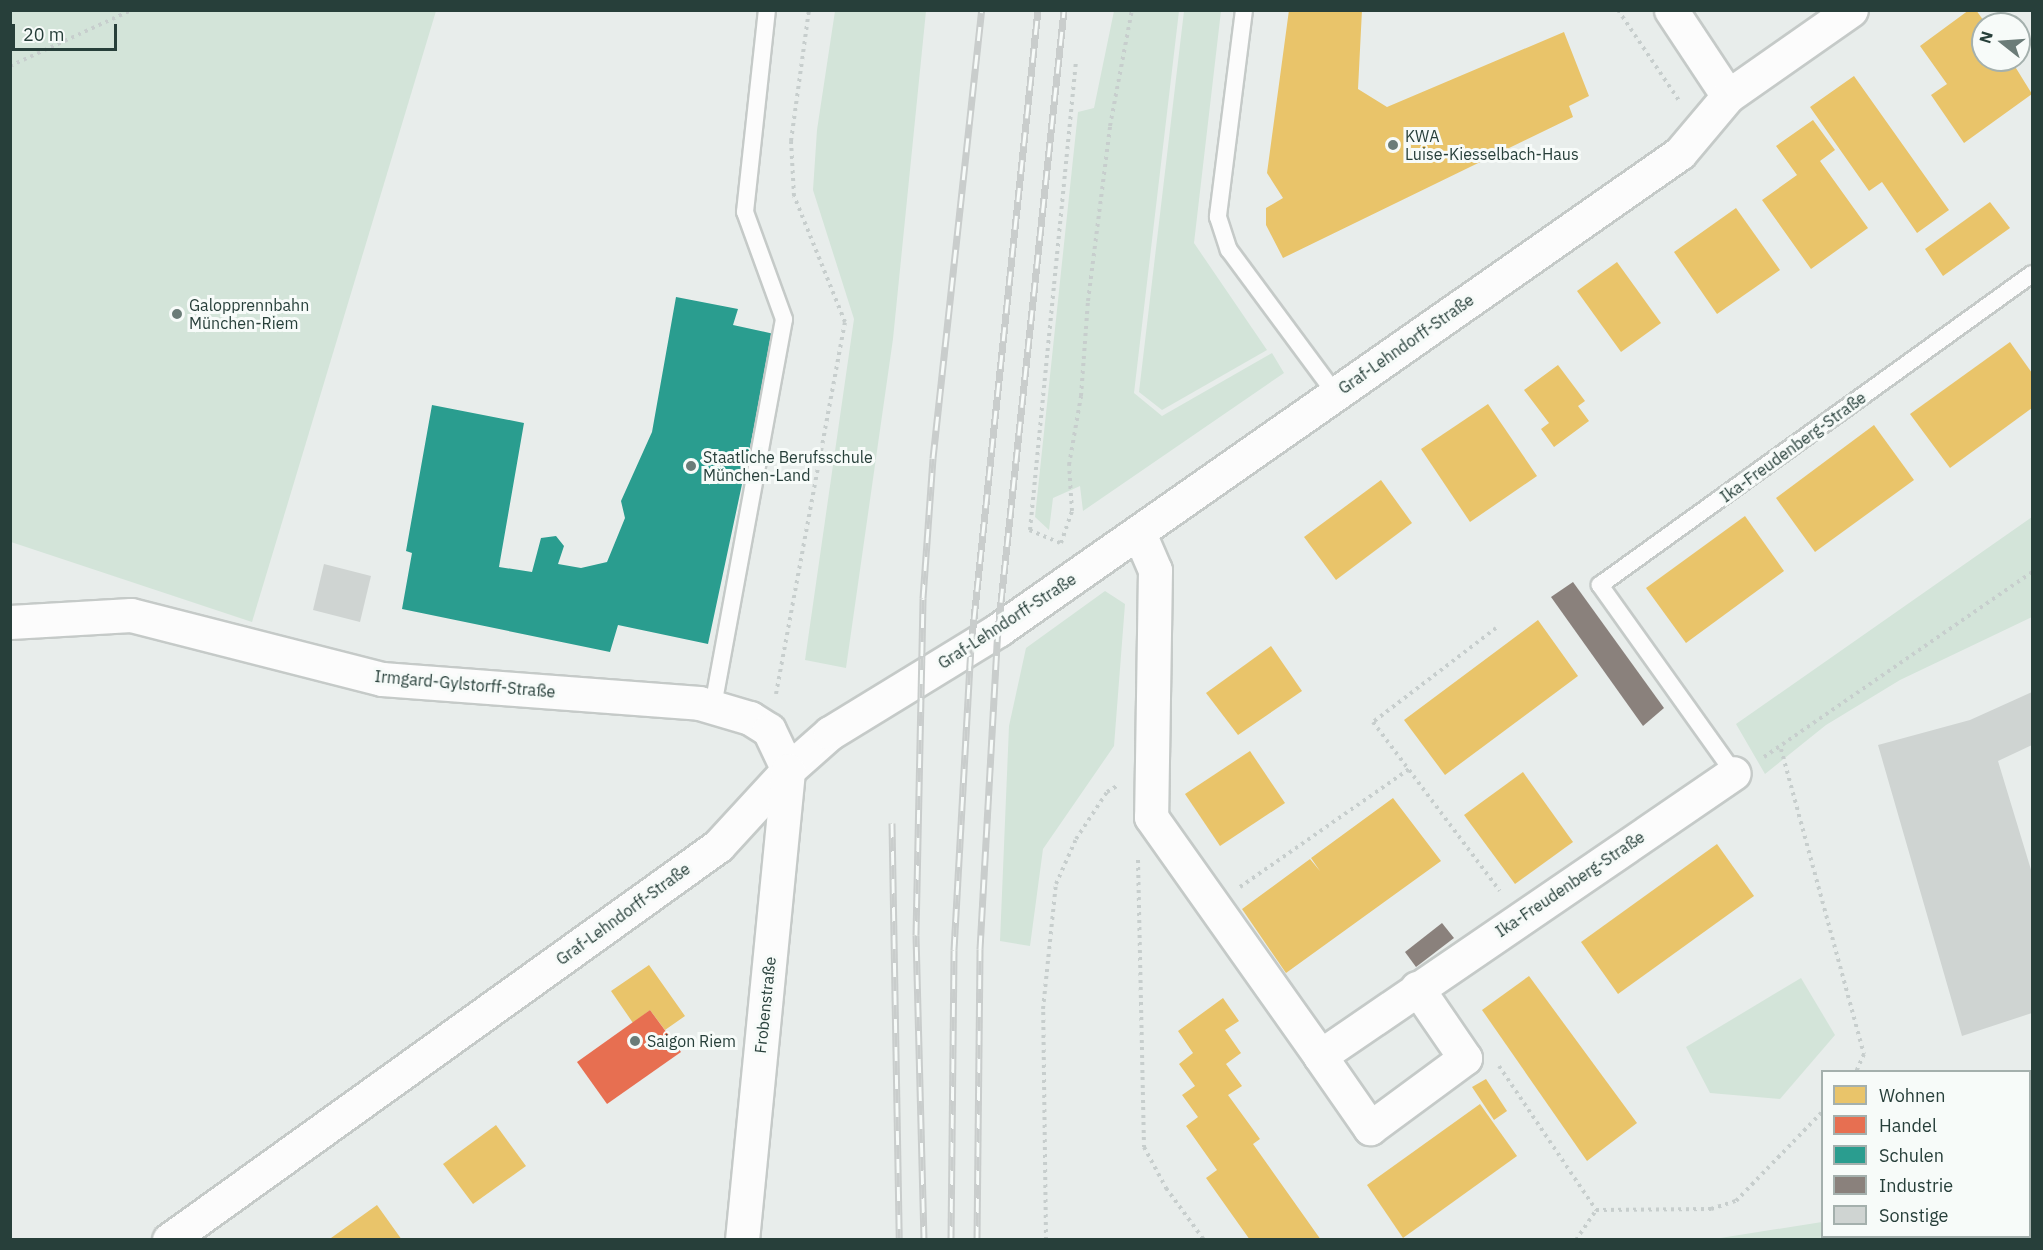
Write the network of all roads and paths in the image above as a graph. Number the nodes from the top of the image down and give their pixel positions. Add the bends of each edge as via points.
1 (132, 10) edge
2 (767, 10) edge
3 (809, 10) edge
4 (1132, 10) edge
5 (1244, 10) edge
6 (1618, 10) edge
7 (1671, 10) edge
8 (1851, 10) edge
9 (1076, 62) dead end
10 (10, 66) edge
11 (1728, 96) junction
12 (1702, 131) junction
13 (2032, 274) edge
14 (1335, 393) junction
15 (1139, 533) junction
16 (2032, 572) edge
17 (10, 622) edge
18 (1496, 628) dead end
19 (706, 705) junction
20 (769, 730) junction
21 (1781, 748) junction
22 (1150, 768) junction
23 (1409, 769) junction
24 (788, 770) junction
25 (1734, 773) junction
26 (1151, 817) junction
27 (1215, 905) junction
28 (1520, 918) junction
29 (1417, 988) junction
30 (1320, 1056) junction
31 (1465, 1058) junction
32 (1856, 1070) edge
33 (1821, 1113) edge
34 (1596, 1210) junction
35 (169, 1239) edge
36 (742, 1239) edge
37 (1046, 1239) edge
38 (1204, 1239) edge
39 (1575, 1239) edge

1 - 10 path
2 - 19 lane via 745,212 784,319
3 - 20 path via 791,141 794,196 845,322
4 - 9 path via 1110,126 1088,301 1081,396 1069,465 1072,511 1061,544 1030,530
5 - 14 lane via 1218,217 1229,250
6 - 12 path
7 - 11 street
8 - 11 street, Graf-Lehndorff-Straße
11 - 12 street, Graf-Lehndorff-Straße
12 - 14 street, Graf-Lehndorff-Straße via 1680,153
13 - 25 lane, Ika-Freudenberg-Straße via 1600,585
14 - 15 street, Graf-Lehndorff-Straße
15 - 22 street via 1155,570
15 - 24 street, Graf-Lehndorff-Straße via 998,630 830,733
16 - 21 path
17 - 19 street, Irmgard-Gylstorff-Straße via 130,615 382,679
18 - 23 path via 1373,722
19 - 20 street, Irmgard-Gylstorff-Straße via 750,718
20 - 24 street
21 - 25 path
21 - 32 path via 1864,1054
22 - 26 street
22 - 37 path via 1107,792 1076,839 1056,884 1043,1009
23 - 27 path
23 - 28 path
24 - 35 street, Graf-Lehndorff-Straße via 718,846
24 - 36 street, Frobenstraße
25 - 28 street, Ika-Freudenberg-Straße
26 - 27 street
26 - 38 path via 1139,844 1137,881 1144,1147 1166,1188
27 - 30 street
28 - 29 street, Ika-Freudenberg-Straße
29 - 30 street, Ika-Freudenberg-Straße
29 - 31 street
30 - 31 street via 1370,1128
31 - 34 path via 1485,1046
33 - 34 path via 1736,1201 1711,1209
34 - 39 path

